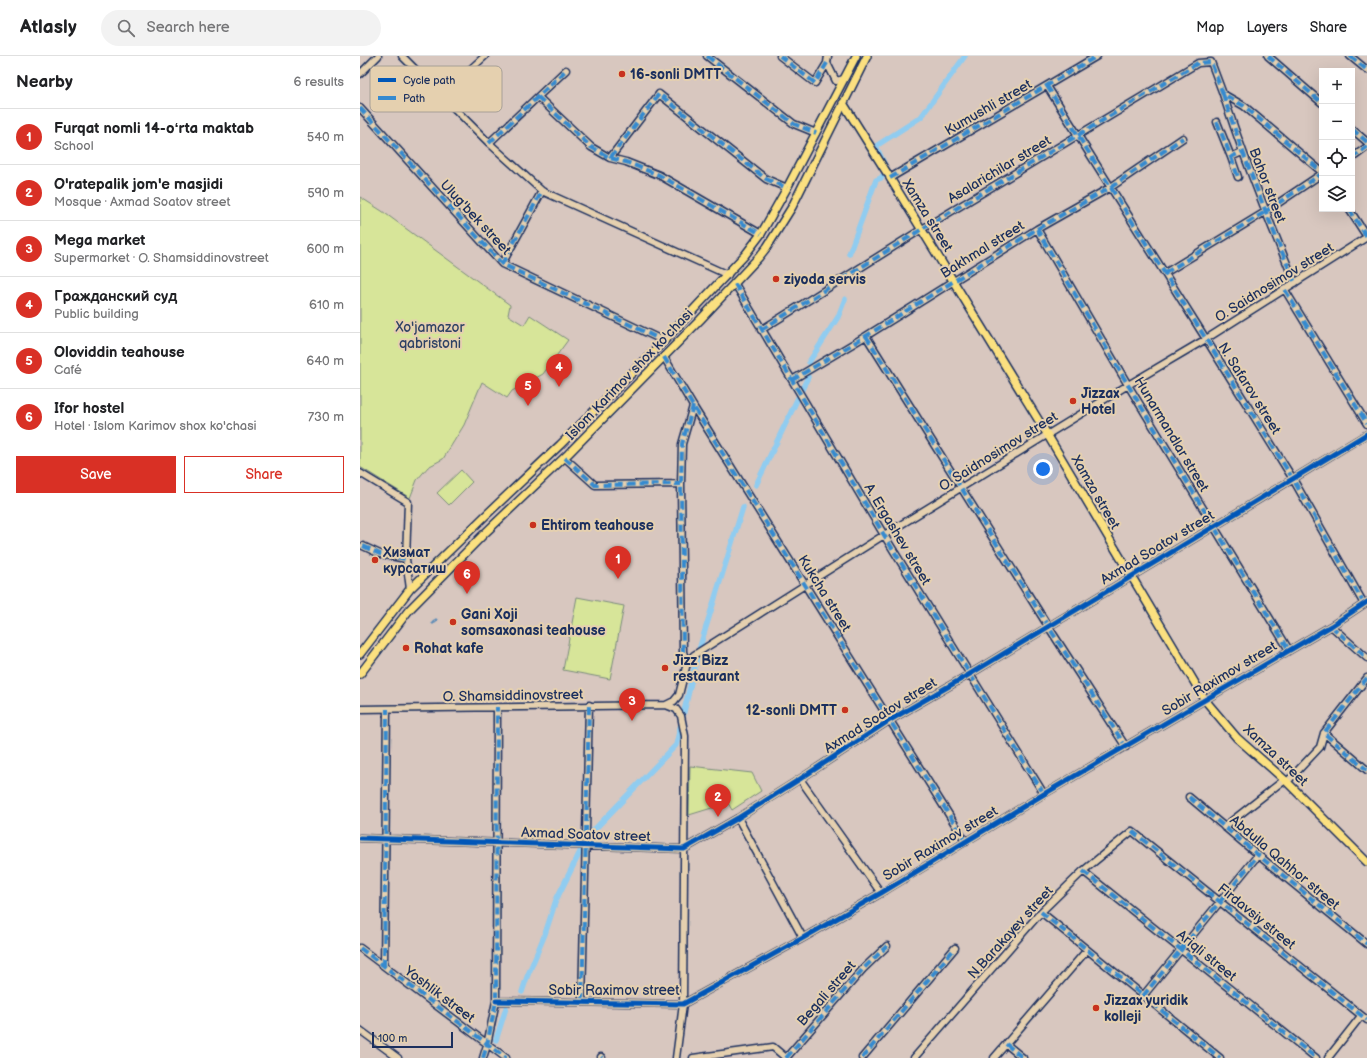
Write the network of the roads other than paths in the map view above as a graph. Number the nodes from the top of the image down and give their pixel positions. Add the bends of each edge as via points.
1 (378, 56) edge
2 (402, 56) edge
3 (485, 56) edge
4 (707, 56) edge
5 (780, 56) edge
6 (856, 56) edge
7 (867, 56) edge
8 (1098, 56) edge
9 (1195, 56) edge
10 (1268, 56) edge
11 (1350, 56) edge
12 (828, 59) edge
13 (1211, 62) joint
14 (1198, 63) junction
15 (412, 66) edge
16 (474, 66) edge
17 (566, 70) dead end
18 (1367, 70) edge
19 (360, 74) edge
20 (844, 79) junction
21 (1047, 86) junction
22 (1223, 94) junction
23 (538, 97) junction
24 (1319, 100) edge
25 (843, 103) junction
26 (360, 108) edge
27 (457, 112) edge
28 (1217, 122) dead end
29 (1355, 132) edge
30 (816, 133) junction
31 (1078, 135) junction
32 (1183, 138) dead end
33 (1367, 142) edge
34 (489, 143) junction
35 (1367, 147) edge
36 (1242, 152) junction
37 (1355, 156) edge
38 (610, 158) junction
39 (1231, 158) junction
40 (1319, 169) edge
41 (887, 173) junction
42 (1319, 176) edge
43 (1238, 177) dead end
44 (1111, 187) junction
45 (787, 188) junction
46 (542, 191) junction
47 (1265, 212) junction
48 (1351, 212) edge
49 (922, 229) junction
50 (1036, 229) junction
51 (761, 234) junction
52 (1367, 237) edge
53 (502, 264) junction
54 (1165, 273) junction
55 (728, 275) junction
56 (954, 281) junction
57 (1295, 283) junction
58 (735, 284) junction
59 (1285, 290) junction
60 (761, 330) junction
61 (866, 336) junction
62 (1206, 339) junction
63 (664, 341) junction
64 (664, 356) junction
65 (792, 380) junction
66 (1128, 385) junction
67 (693, 406) junction
68 (1367, 424) edge
69 (1047, 434) junction
70 (1367, 434) edge
71 (560, 445) junction
72 (567, 456) junction
73 (360, 473) edge
74 (1293, 479) junction
75 (522, 480) junction
76 (681, 484) junction
77 (961, 488) junction
78 (530, 490) junction
79 (1214, 527) junction
80 (884, 535) junction
81 (363, 546) dead end
82 (406, 559) junction
83 (1131, 577) junction
84 (805, 585) junction
85 (410, 589) junction
86 (1365, 603) edge
87 (1048, 626) junction
88 (1331, 626) junction
89 (1289, 650) junction
90 (360, 654) edge
91 (1367, 658) edge
92 (687, 663) junction
93 (360, 674) edge
94 (970, 674) junction
95 (1367, 678) edge
96 (1204, 700) junction
97 (589, 705) junction
98 (666, 705) junction
99 (497, 707) junction
100 (360, 709) edge
101 (387, 709) junction
102 (890, 720) junction
103 (1324, 732) junction
104 (1126, 747) junction
105 (1367, 770) edge
106 (800, 779) junction
107 (1285, 781) junction
108 (1044, 794) junction
109 (1189, 797) dead end
110 (738, 818) junction
111 (1224, 827) junction
112 (1132, 831) joint
113 (360, 838) edge
114 (386, 838) junction
115 (966, 842) junction
116 (498, 843) junction
117 (587, 846) junction
118 (684, 849) junction
119 (1258, 855) junction
120 (1367, 862) edge
121 (1084, 871) junction
122 (881, 893) junction
123 (1219, 901) junction
124 (1041, 912) junction
125 (803, 938) junction
126 (1367, 944) edge
127 (887, 946) dead end
128 (360, 948) edge
129 (955, 948) dead end
130 (1180, 949) junction
131 (1087, 950) junction
132 (384, 966) junction
133 (1143, 996) junction
134 (496, 1001) junction
135 (582, 1002) junction
136 (683, 1004) junction
137 (1361, 1016) junction
138 (1367, 1020) edge
139 (360, 1030) edge
140 (1006, 1044) junction
141 (487, 1045) junction
142 (398, 1058) edge
143 (483, 1058) edge
144 (506, 1058) edge
145 (676, 1058) edge
146 (693, 1058) edge
147 (786, 1058) edge
148 (862, 1058) edge
149 (914, 1058) edge
150 (994, 1058) edge
151 (1023, 1058) edge
152 (1220, 1058) edge
153 (1316, 1058) edge
154 (1328, 1058) edge

1 - 19 street
2 - 15 street
3 - 16 street
4 - 30 street via 794,124
5 - 12 street via 815,83
6 - 20 main road, Islom Karimov shox ko'chasi
7 - 25 main road, Islom Karimov shox ko'chasi
8 - 21 street, Kumushli street
9 - 14 street
10 - 24 street
11 - 18 street
12 - 20 street via 836,81
13 - 14 street, Asalarichilar street
13 - 22 street, Bahor street
14 - 31 street, Asalarichilar street
17 - 23 street
20 - 30 main road, Islom Karimov shox ko'chasi
21 - 31 street, N. Safarov street
21 - 41 street, Kumushli street
22 - 36 street, Bahor street
22 - 40 street via 1244,106
23 - 34 street
23 - 38 street via 591,147
25 - 41 main road, Xamza street
25 - 58 main road, Islom Karimov shox ko'chasi via 792,207 767,247
26 - 53 street, Ulug'bek street
27 - 34 street
28 - 39 street
29 - 33 street
30 - 45 main road, Islom Karimov shox ko'chasi
31 - 44 street, N. Safarov street
31 - 49 street, Asalarichilar street
32 - 44 street, Bakhmal street
34 - 46 street
35 - 37 street
36 - 39 street
36 - 47 street, Bahor street
38 - 45 street via 659,94 766,179
38 - 51 street via 659,175
39 - 43 street
41 - 49 main road, Xamza street
42 - 47 street
44 - 50 street, Bakhmal street
44 - 54 street, N. Safarov street
45 - 51 main road, Islom Karimov shox ko'chasi
46 - 53 street
46 - 55 street
47 - 54 street
47 - 57 street, Bahor street
48 - 52 street
49 - 56 main road, Xamza street
49 - 60 street, Asalarichilar street
50 - 56 street, Bakhmal street
50 - 66 street, Hunarmandlar street
51 - 55 main road, Islom Karimov shox ko'chasi
52 - 57 street, O. Saidnosimov street
53 - 63 street, Ulug'bek street
54 - 62 street, N. Safarov street
55 - 63 main road, Islom Karimov shox ko'chasi
56 - 61 street, Bakhmal street
56 - 69 main road, Xamza street
57 - 59 street, O. Saidnosimov street
58 - 60 street, A. Ergashev street
58 - 64 main road, Islom Karimov shox ko'chasi
59 - 62 street, O. Saidnosimov street
59 - 68 street
60 - 65 street, A. Ergashev street
61 - 65 street, Bakhmal street
61 - 77 street
62 - 66 street, O. Saidnosimov street
62 - 74 street, N. Safarov street
63 - 71 main road, Islom Karimov shox ko'chasi
64 - 67 street, Kukcha street
64 - 72 main road, Islom Karimov shox ko'chasi
65 - 80 street, A. Ergashev street
66 - 69 street, O. Saidnosimov street
66 - 79 street, Hunarmandlar street
67 - 76 street via 682,444
67 - 84 street, Kukcha street
69 - 77 street, O. Saidnosimov street
69 - 83 main road, Xamza street
70 - 74 street, Axmad Soatov street
71 - 72 main road via 561,454
71 - 75 main road, Islom Karimov shox ko'chasi
72 - 76 street via 595,485
72 - 78 main road, Islom Karimov shox ko'chasi
73 - 82 street via 408,502
74 - 79 street, Axmad Soatov street
74 - 86 street, N. Safarov street
75 - 78 main road via 530,481
75 - 85 main road, Islom Karimov shox ko'chasi
76 - 92 street via 683,652
77 - 80 street, O. Saidnosimov street
77 - 87 street
78 - 93 main road, Islom Karimov shox ko'chasi via 409,610
79 - 83 street, Axmad Soatov street
79 - 89 street, Hunarmandlar street
80 - 84 street, O. Saidnosimov street
80 - 94 street, A. Ergashev street
81 - 82 street via 380,554
82 - 85 street
83 - 87 street, Axmad Soatov street
83 - 96 main road, Xamza street
84 - 92 street, O. Saidnosimov street via 694,655
84 - 102 street, Kukcha street
85 - 90 main road, Islom Karimov shox ko'chasi
86 - 88 street, Sobir Raximov street
87 - 94 street, Axmad Soatov street
87 - 104 street
88 - 89 street, Sobir Raximov street
88 - 91 street
89 - 96 street, Sobir Raximov street
92 - 98 street via 679,695
94 - 102 street, Axmad Soatov street
94 - 108 street, A. Ergashev street
95 - 103 street
96 - 104 street, Sobir Raximov street
96 - 107 main road, Xamza street via 1237,738
97 - 98 street, O. Shamsiddinovstreet
97 - 99 street, O. Shamsiddinovstreet
97 - 117 street
98 - 118 street via 676,709 682,719 685,736
99 - 101 street, O. Shamsiddinovstreet
99 - 116 street
100 - 101 street, O. Shamsiddinovstreet
101 - 114 street
102 - 106 street, Axmad Soatov street
102 - 115 street, Kukcha street
103 - 105 street
103 - 107 street via 1320,747
104 - 108 street, Sobir Raximov street
106 - 110 street, Axmad Soatov street
106 - 122 street
107 - 111 street
107 - 120 main road, Xamza street
108 - 115 street, Sobir Raximov street
109 - 111 street, Abdulla Qahhor street
110 - 118 street, Axmad Soatov street
110 - 125 street
111 - 119 street, Abdulla Qahhor street
112 - 121 street, N.Barakayev street
112 - 123 street, Firdavsiy street
113 - 114 street, Axmad Soatov street
114 - 116 street, Axmad Soatov street
114 - 132 street
115 - 122 street, Sobir Raximov street
116 - 117 street, Axmad Soatov street
116 - 134 street
117 - 118 street, Axmad Soatov street
117 - 135 street, Axmad Soatov street
118 - 136 street
119 - 123 street
119 - 126 street, Abdulla Qahhor street
121 - 124 street, N.Barakayev street
121 - 130 street, Ariqli street
122 - 125 street, Sobir Raximov street
123 - 130 street
123 - 137 street, Firdavsiy street
124 - 131 street
124 - 149 street, N.Barakayev street
125 - 136 street, Sobir Raximov street
127 - 147 street, Begali street via 863,969
128 - 132 street, Yoshlik street
129 - 148 street
130 - 133 street
130 - 153 street, Ariqli street
131 - 133 street
131 - 140 street
132 - 141 street, Yoshlik street
133 - 152 street
134 - 135 street, Sobir Raximov street
134 - 141 street
135 - 136 street, Sobir Raximov street
136 - 145 street
137 - 138 street, Firdavsiy street
137 - 154 street
139 - 142 street
140 - 150 street
140 - 151 street
141 - 143 street
141 - 144 street, Yoshlik street
146 - 147 street via 773,1047

